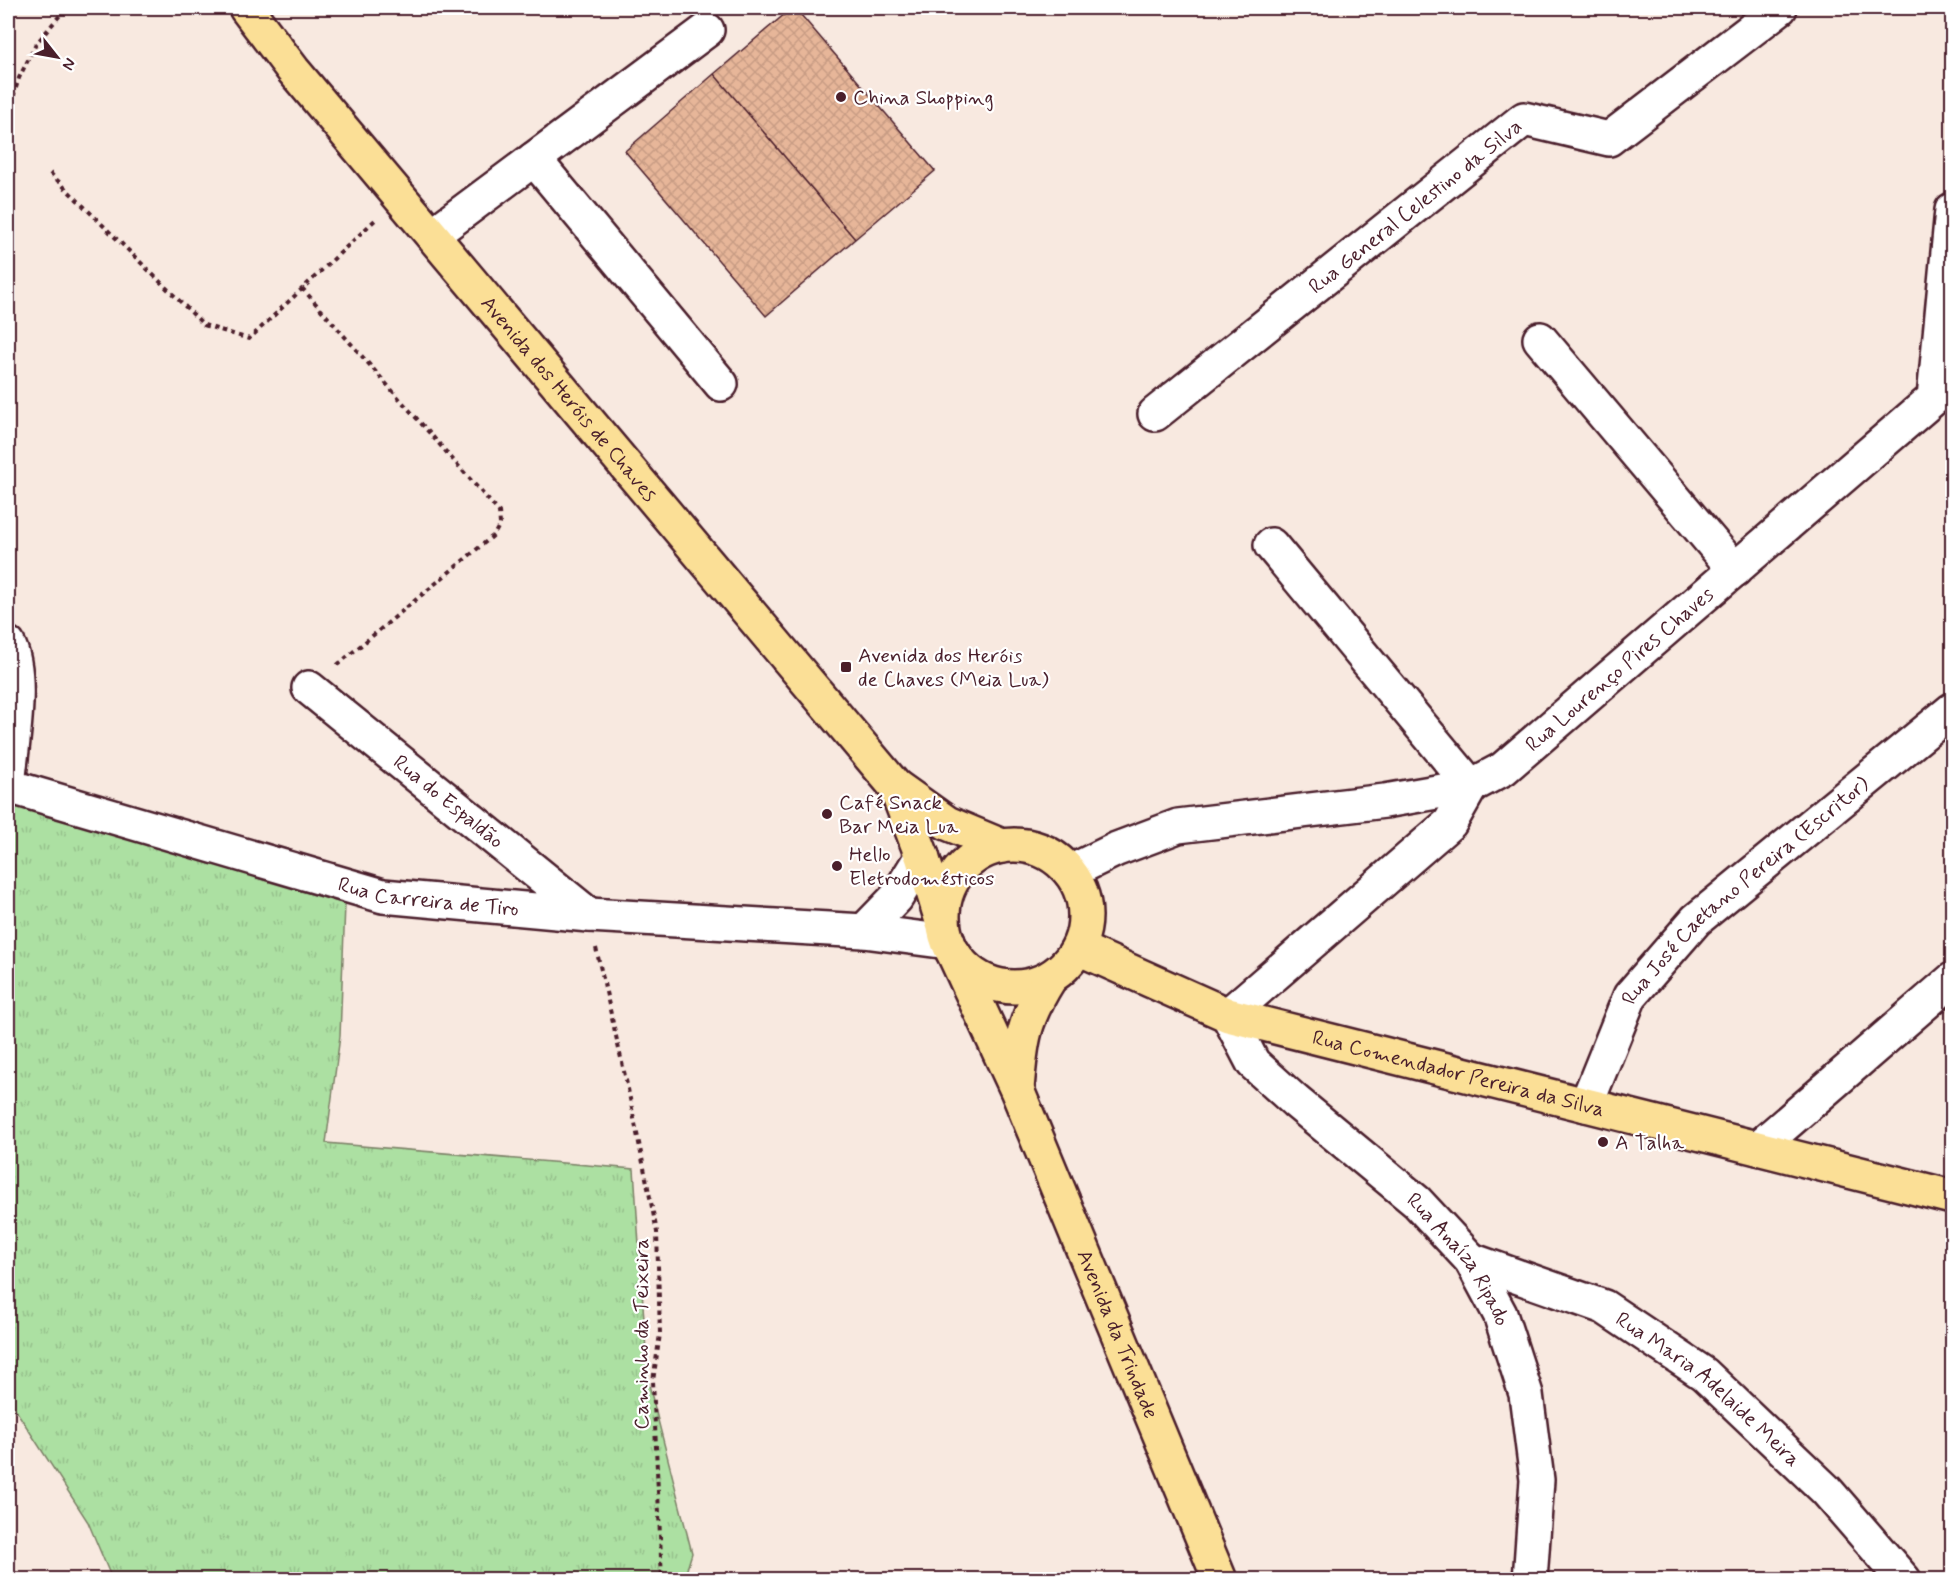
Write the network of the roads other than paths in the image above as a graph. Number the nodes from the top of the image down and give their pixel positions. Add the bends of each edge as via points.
1 (246, 8) edge
2 (1780, 8) edge
3 (707, 30) dead end
4 (534, 159) junction
5 (1953, 210) edge
6 (432, 235) junction
7 (1948, 302) edge
8 (1540, 339) dead end
9 (721, 384) dead end
10 (1155, 414) dead end
11 (1271, 545) dead end
12 (1735, 570) junction
13 (8, 644) edge
14 (309, 688) road end
15 (1953, 710) edge
16 (8, 786) edge
17 (896, 786) junction
18 (1471, 786) junction
19 (1002, 846) junction
20 (922, 856) junction
21 (1070, 872) junction
22 (589, 915) junction
23 (864, 930) junction
24 (949, 941) junction
25 (1078, 948) junction
26 (1050, 978) junction
27 (1953, 980) edge
28 (1228, 1015) junction
29 (1017, 1090) junction
30 (1586, 1105) junction
31 (1758, 1148) junction
32 (1953, 1197) edge
33 (1471, 1260) junction
34 (1220, 1580) edge
35 (1530, 1580) edge
36 (1904, 1580) edge

1 - 6 main road, Avenida dos Heróis de Chaves
2 - 10 street, Rua General Celestino da Silva via 1609,139 1524,119
3 - 4 street
4 - 6 street
4 - 9 street
5 - 7 street, Rua Lourenço Pires Chaves
6 - 17 main road, Avenida dos Heróis de Chaves
7 - 12 street, Rua Lourenço Pires Chaves via 1934,398
8 - 12 street
11 - 18 street
12 - 18 street, Rua Lourenço Pires Chaves via 1503,769
13 - 16 street via 17,684
14 - 22 street, Rua do Espaldão
15 - 30 street, Rua José Caetano Pereira (Escritor) via 1696,920 1630,996
16 - 22 street, Rua Carreira de Tiro via 383,896
17 - 19 main road via 947,823
17 - 20 main road, Avenida da Trindade
18 - 21 street, Rua Lourenço Pires Chaves via 1385,801 1178,826
18 - 28 street via 1450,823
19 - 21 main road via 1040,849
19 - 24 main road via 981,853 963,867 950,885 944,906
20 - 23 street via 896,898
20 - 24 main road, Avenida da Trindade
21 - 25 main road via 1085,909
22 - 23 street, Rua Carreira de Tiro
23 - 24 street, Rua Carreira de Tiro
24 - 26 main road via 968,970 986,982 1029,986
24 - 29 main road, Avenida da Trindade
25 - 26 main road
25 - 28 main road, Rua Comendador Pereira da Silva
26 - 29 main road via 1024,1028
27 - 31 street
28 - 30 main road, Rua Comendador Pereira da Silva
28 - 33 street, Rua Anaíza Ripado via 1253,1063 1417,1202
29 - 34 main road, Avenida da Trindade
30 - 31 main road, Rua Comendador Pereira da Silva
31 - 32 main road, Rua Comendador Pereira da Silva
33 - 35 street, Rua Anaíza Ripado via 1500,1314 1526,1394 1537,1480
33 - 36 street, Rua Maria Adelaide Meira via 1604,1307 1704,1374 1826,1490

